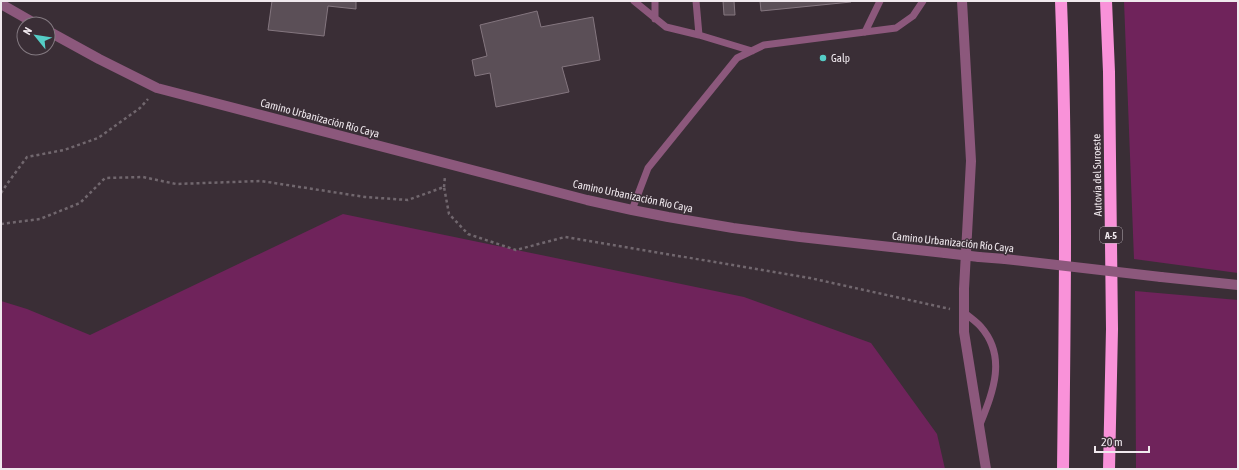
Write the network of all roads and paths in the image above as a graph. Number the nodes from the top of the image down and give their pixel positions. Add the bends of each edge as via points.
1 (634, 1) edge
2 (655, 1) edge
3 (696, 1) edge
4 (880, 1) edge
5 (923, 1) edge
6 (962, 1) edge
7 (1060, 1) edge
8 (1106, 1) edge
9 (1, 4) edge
10 (22, 16) edge
11 (655, 19) junction
12 (865, 32) junction
13 (56, 35) edge
14 (699, 35) junction
15 (752, 51) junction
16 (157, 88) junction
17 (6, 184) junction
18 (1, 185) edge
19 (1, 193) edge
20 (632, 210) junction
21 (1, 224) edge
22 (1238, 285) edge
23 (964, 312) junction
24 (979, 427) junction
25 (986, 469) edge
26 (1063, 469) edge
27 (1109, 469) edge

1 - 11 lane
2 - 11 lane
3 - 14 lane
4 - 12 lane
5 - 12 lane via 913,16 896,28
6 - 23 street via 971,161
7 - 26 highway via 1064,102
8 - 27 highway, Autovía del Suroeste / A-5 via 1112,329
9 - 10 street
11 - 14 lane via 666,27
12 - 15 lane via 764,45
13 - 16 street, Camino Urbanización Río Caya
14 - 15 lane
15 - 20 lane via 737,58 648,168
16 - 17 path via 140,108 98,138 64,150 27,157
16 - 20 street, Camino Urbanización Río Caya
17 - 18 path
17 - 19 path
20 - 22 street, Camino Urbanización Río Caya, bridge via 800,237
21 - 23 path via 40,219 80,203 105,178 143,177 176,184 261,181 365,197 408,200 444,187 449,214 468,234 516,250 565,237 810,278
23 - 24 street via 964,332
23 - 24 lane via 981,327 991,343 996,359 995,381
24 - 25 street

